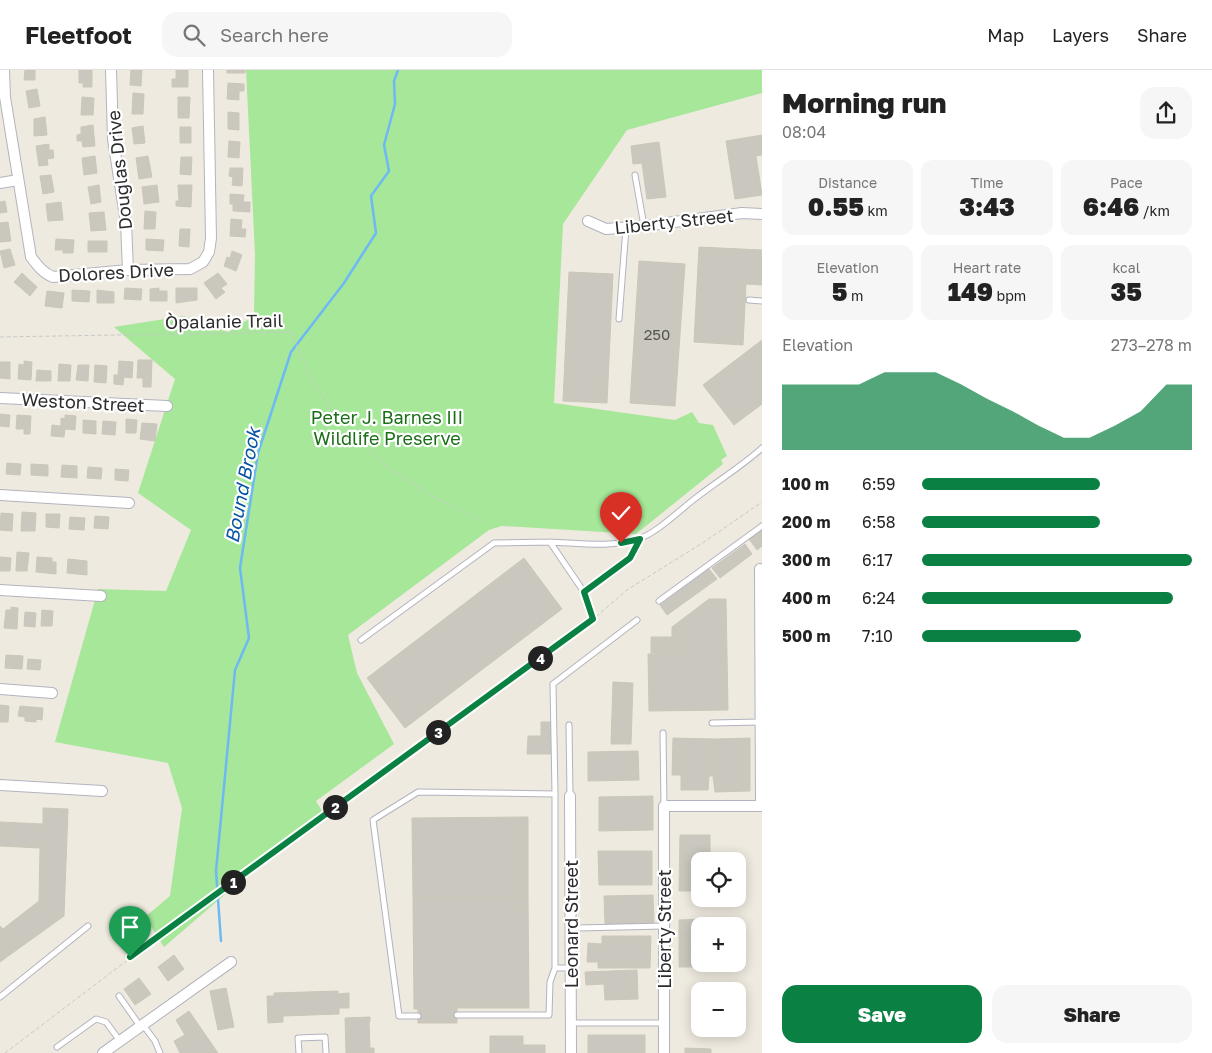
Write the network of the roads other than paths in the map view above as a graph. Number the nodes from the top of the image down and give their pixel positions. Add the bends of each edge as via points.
1 (4, 70) edge
2 (111, 70) edge
3 (208, 70) edge
4 (635, 175) dead end
5 (18, 180) junction
6 (0, 182) edge
7 (762, 214) edge
8 (588, 222) dead end
9 (644, 226) junction
10 (626, 227) junction
11 (128, 270) junction
12 (749, 300) dead end
13 (762, 301) edge
14 (619, 319) dead end
15 (0, 398) edge
16 (167, 406) dead end
17 (762, 448) edge
18 (0, 495) edge
19 (129, 503) dead end
20 (762, 526) edge
21 (640, 539) junction
22 (550, 542) junction
23 (760, 568) dead end
24 (0, 590) edge
25 (101, 596) dead end
26 (660, 601) dead end
27 (637, 620) dead end
28 (361, 640) dead end
29 (0, 690) edge
30 (52, 693) dead end
31 (761, 722) edge
32 (712, 723) dead end
33 (569, 725) dead end
34 (663, 733) dead end
35 (762, 764) edge
36 (0, 785) edge
37 (102, 791) dead end
38 (556, 794) junction
39 (570, 796) joint
40 (664, 806) junction
41 (762, 806) edge
42 (88, 926) dead end
43 (664, 926) junction
44 (578, 928) dead end
45 (231, 962) dead end
46 (554, 968) junction
47 (571, 968) junction
48 (119, 996) dead end
49 (0, 997) edge
50 (457, 1015) dead end
51 (418, 1016) dead end
52 (571, 1023) junction
53 (664, 1023) junction
54 (141, 1025) junction
55 (120, 1041) junction
56 (57, 1047) dead end
57 (103, 1053) edge
58 (160, 1053) edge
59 (298, 1053) edge
60 (326, 1053) edge
61 (571, 1053) edge
62 (664, 1053) edge

1 - 5 street, Dolores Drive
2 - 11 street, Douglas Drive via 113,138 126,223
3 - 11 street, Dolores Drive via 209,252 204,262 190,269
4 - 9 lane
5 - 6 street
5 - 11 street, Dolores Drive via 31,257 47,274 53,277
7 - 9 street, Liberty Street via 742,213
8 - 10 street, Liberty Street via 606,229
9 - 10 street, Liberty Street
10 - 14 lane
12 - 13 lane
15 - 16 street, Weston Street
17 - 21 lane
18 - 19 street
20 - 26 lane
21 - 22 lane via 614,543
21 - 22 lane via 630,558 584,592
22 - 28 lane via 494,543
23 - 31 street
24 - 25 street
27 - 38 lane via 553,684
29 - 30 street
31 - 32 lane
31 - 35 street
33 - 39 lane
34 - 40 lane
35 - 41 street
36 - 37 street
38 - 46 lane
38 - 51 lane via 418,792 373,820 399,1016
39 - 47 street, Leonard Street
40 - 41 street
40 - 43 street, Liberty Street
42 - 49 lane
43 - 44 lane
43 - 53 street, Liberty Street
45 - 54 street
46 - 47 lane
46 - 50 lane via 549,1014
47 - 52 street, Leonard Street
48 - 54 lane
52 - 53 lane
52 - 61 street, Leonard Street
53 - 62 street, Liberty Street
54 - 55 street
54 - 58 lane via 155,1040
55 - 56 lane via 106,1022 96,1019
55 - 57 street
59 - 60 lane via 298,1038 325,1037

